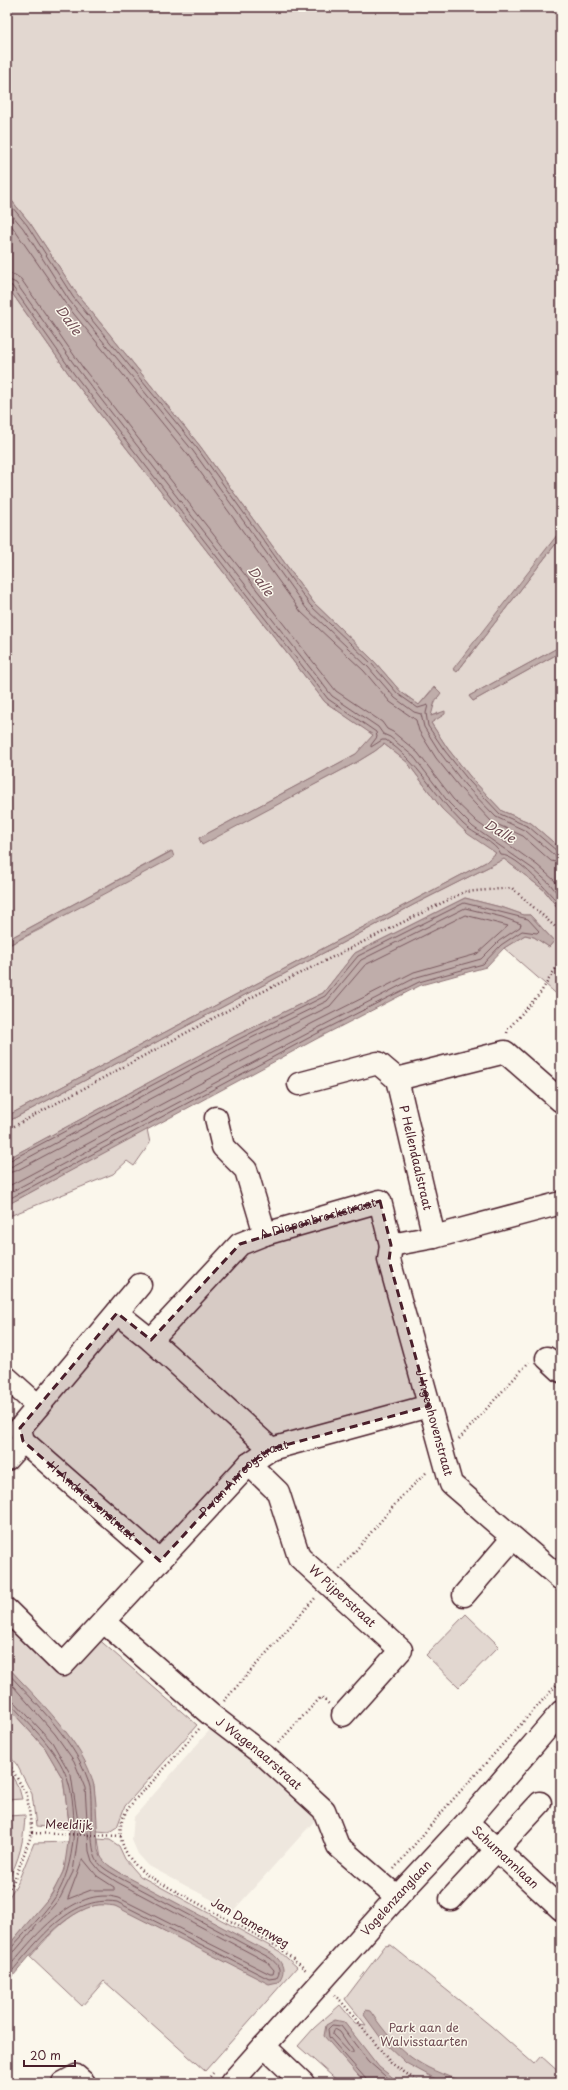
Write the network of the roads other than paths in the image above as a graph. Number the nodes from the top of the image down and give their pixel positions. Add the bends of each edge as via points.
1 (397, 1079) junction
2 (300, 1084) dead end
3 (561, 1101) edge
4 (216, 1118) dead end
5 (561, 1203) edge
6 (265, 1234) junction
7 (434, 1237) junction
8 (391, 1245) junction
9 (140, 1285) dead end
10 (117, 1313) junction
11 (151, 1340) junction
12 (7, 1378) edge
13 (38, 1406) junction
14 (429, 1406) junction
15 (23, 1441) junction
16 (271, 1449) junction
17 (7, 1459) edge
18 (249, 1464) junction
19 (513, 1538) junction
20 (160, 1561) junction
21 (561, 1579) edge
22 (464, 1595) dead end
23 (7, 1610) edge
24 (104, 1622) junction
25 (343, 1715) road end
26 (560, 1715) edge
27 (540, 1803) dead end
28 (467, 1822) junction
29 (497, 1850) junction
30 (397, 1897) junction
31 (451, 1899) dead end
32 (561, 1909) edge
33 (264, 2046) junction
34 (63, 2083) edge
35 (84, 2083) edge
36 (232, 2083) edge
37 (303, 2083) edge

1 - 2 street via 378,1063
1 - 3 street via 505,1052
1 - 7 street, P Hellendaalstraat
4 - 6 street via 224,1146 246,1170
5 - 7 street
6 - 8 street, A Diepenbrockstraat via 380,1201
6 - 11 street, A Diepenbrockstraat via 240,1244
7 - 8 street
8 - 14 street, J Ingenhovenstraat via 389,1260
9 - 10 street
10 - 11 street
10 - 13 street
11 - 16 street
12 - 13 street
13 - 15 street via 20,1428
14 - 16 street, P van Anrooystraat
14 - 19 street, J Ingenhovenstraat via 451,1484
15 - 17 street
15 - 20 street, H Andriessenstraat
16 - 18 street, P van Anrooystraat
18 - 20 street, P van Anrooystraat
18 - 25 street, W Pijperstraat via 278,1492 299,1557 401,1650
19 - 21 street, J Ingenhovenstraat
19 - 22 street
20 - 24 street, P van Anrooystraat
23 - 24 street, P van Anrooystraat via 63,1665
24 - 30 street, J Wagenaarstraat via 211,1715 266,1757 324,1810 338,1846
26 - 28 street, Vogelenzanglaan
27 - 29 street
28 - 29 street, Schumannlaan
28 - 30 street, Vogelenzanglaan
29 - 31 street
29 - 32 street, Schumannlaan
30 - 33 street, Vogelenzanglaan
33 - 36 street, Vogelenzanglaan
33 - 37 street
34 - 35 street via 76,2076

